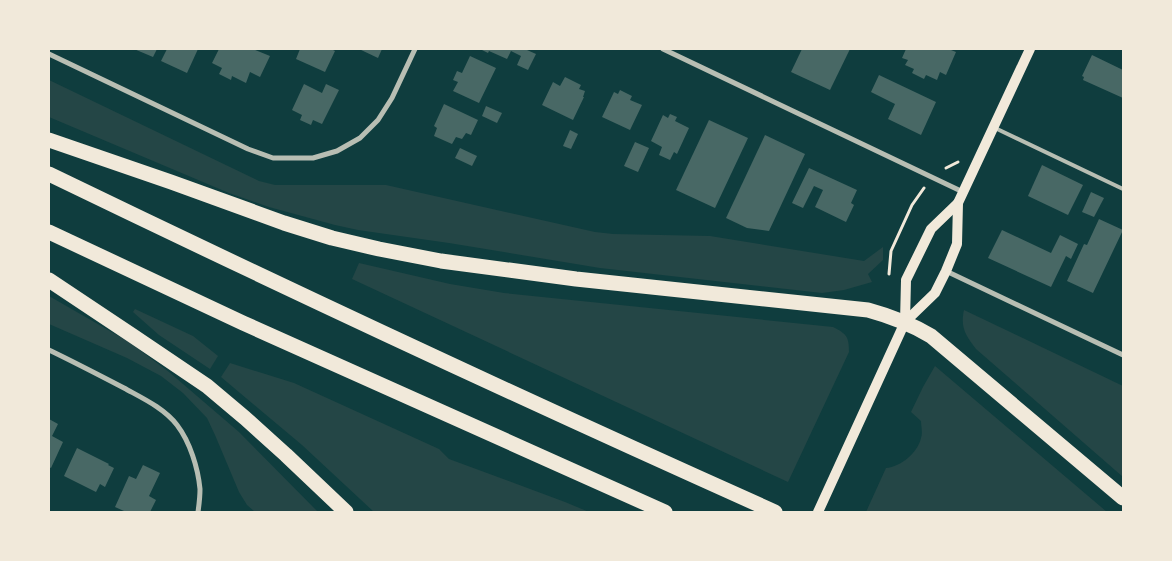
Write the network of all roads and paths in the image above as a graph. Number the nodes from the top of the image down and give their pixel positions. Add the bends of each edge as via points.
1 (415, 49) edge
2 (663, 49) edge
3 (1030, 49) edge
4 (49, 54) edge
5 (993, 127) junction
6 (49, 140) edge
7 (49, 174) edge
8 (1123, 189) edge
9 (922, 192) dead end
10 (963, 192) junction
11 (958, 203) junction
12 (49, 232) edge
13 (891, 263) dead end
14 (946, 271) junction
15 (49, 280) edge
16 (905, 322) junction
17 (49, 350) edge
18 (1123, 355) edge
19 (1123, 498) edge
20 (198, 512) edge
21 (346, 512) edge
22 (665, 512) edge
23 (775, 512) edge
24 (818, 512) edge

1 - 4 street via 378,120 360,138 337,151 313,158 274,158 248,149
2 - 10 street
3 - 5 main road
5 - 8 lane
5 - 10 main road
6 - 16 highway via 284,223 379,250 576,279 868,310
7 - 23 highway via 262,277
9 - 13 path via 912,205 892,250
10 - 11 main road
11 - 14 main road via 957,244
11 - 16 main road via 931,229 906,280
12 - 22 highway via 251,327
14 - 16 main road via 934,293
14 - 18 street
15 - 21 highway via 207,386
16 - 19 highway via 936,340
16 - 24 main road
17 - 20 street via 138,396 158,408 176,425 188,444 196,469 200,490

